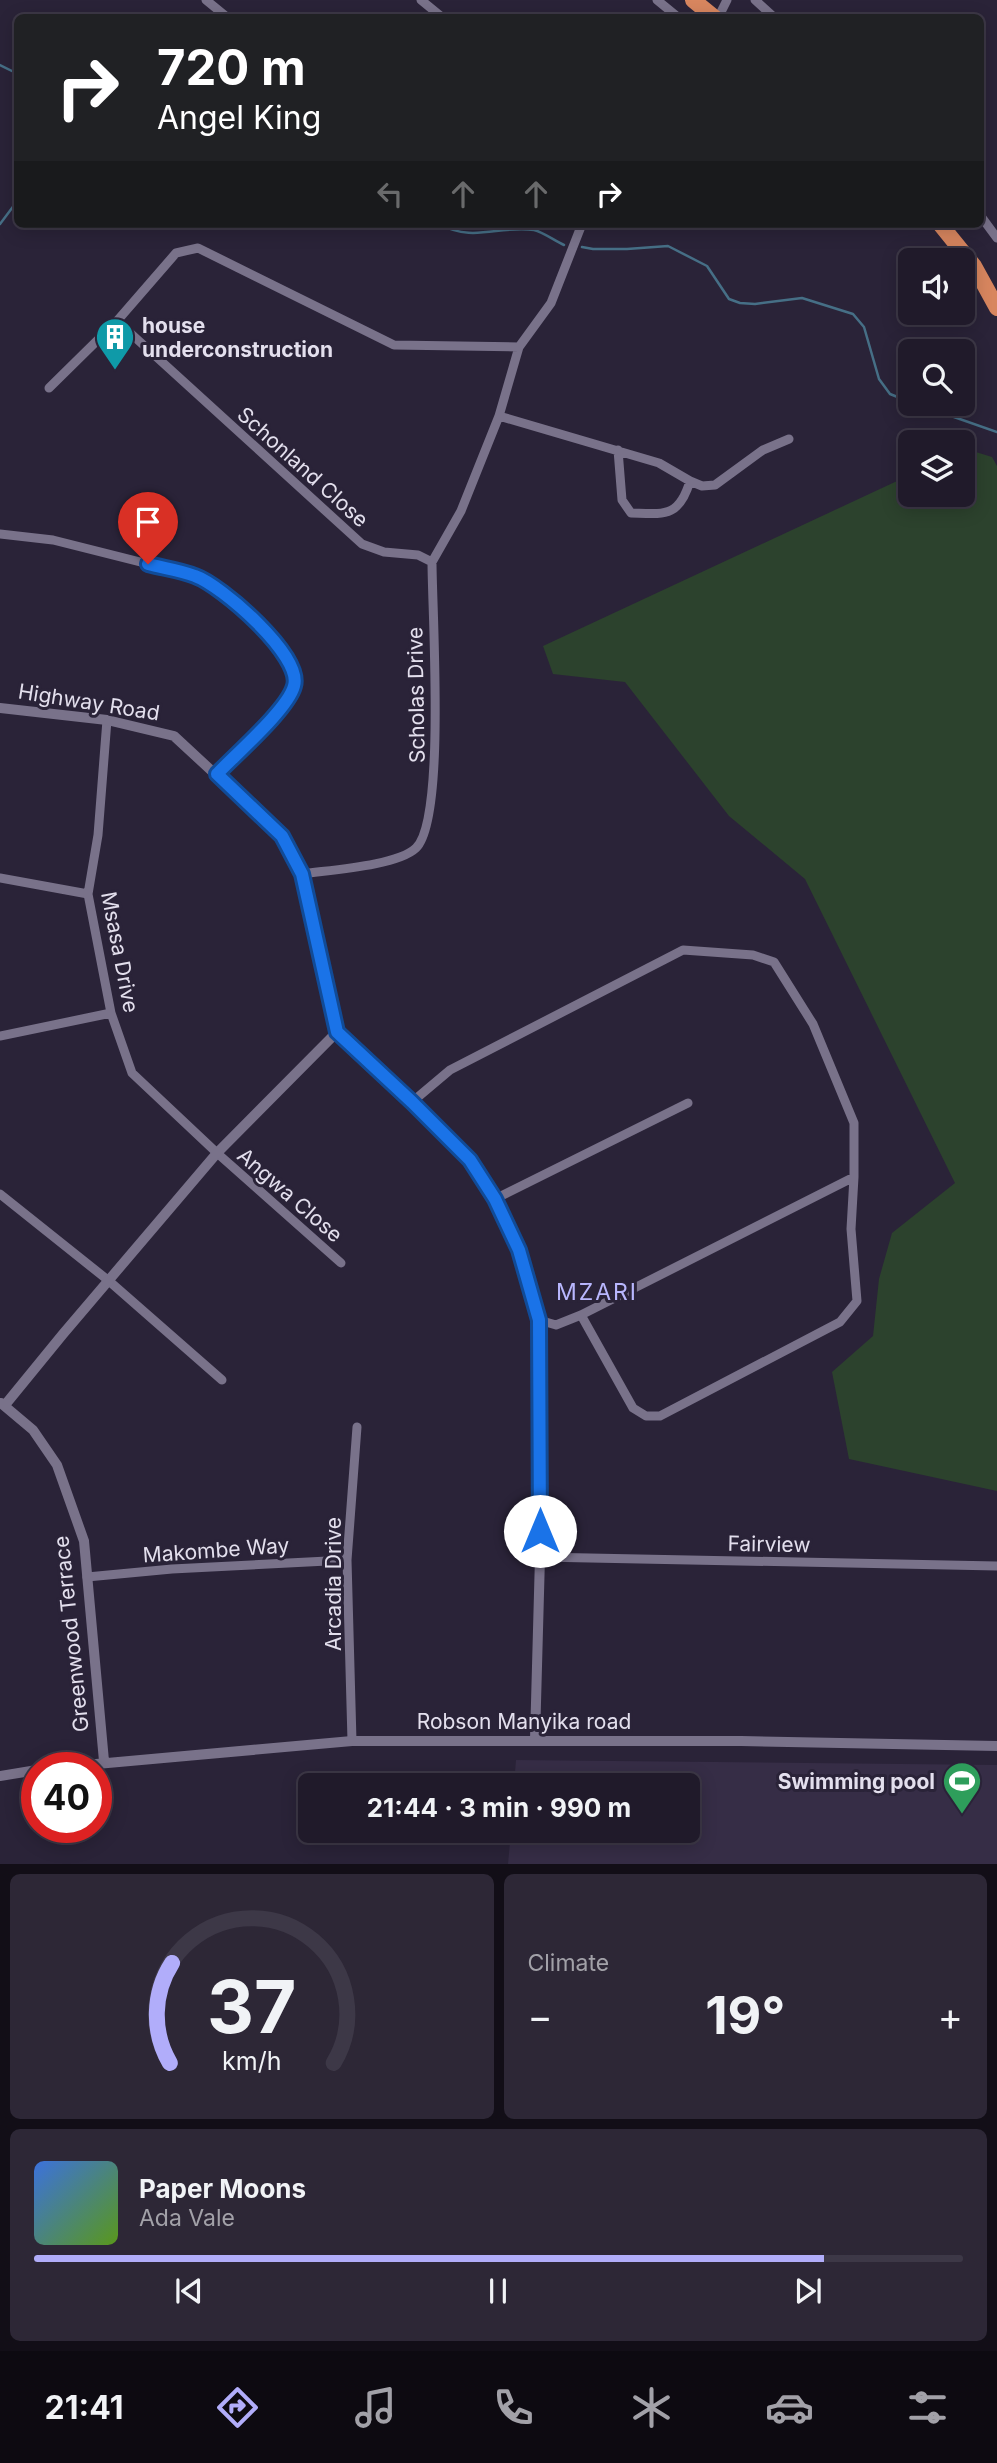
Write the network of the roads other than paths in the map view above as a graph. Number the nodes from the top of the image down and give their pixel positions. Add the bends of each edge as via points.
1 (206, 0) edge
2 (421, 0) edge
3 (657, 0) edge
4 (693, 0) edge
5 (755, 0) edge
6 (223, 14) edge
7 (434, 14) edge
8 (674, 14) edge
9 (711, 14) edge
10 (771, 14) edge
11 (984, 220) edge
12 (580, 228) edge
13 (943, 228) edge
14 (997, 238) edge
15 (997, 308) edge
16 (117, 321) junction
17 (519, 347) junction
18 (49, 388) dead end
19 (499, 416) junction
20 (789, 439) dead end
21 (618, 450) junction
22 (690, 481) junction
23 (0, 534) edge
24 (432, 562) junction
25 (0, 708) edge
26 (107, 720) junction
27 (217, 774) junction
28 (302, 874) junction
29 (0, 878) edge
30 (88, 894) junction
31 (111, 1013) junction
32 (337, 1032) junction
33 (0, 1036) edge
34 (412, 1102) junction
35 (688, 1103) dead end
36 (216, 1153) junction
37 (854, 1178) junction
38 (0, 1194) edge
39 (495, 1199) junction
40 (341, 1263) dead end
41 (109, 1281) junction
42 (581, 1315) junction
43 (539, 1320) junction
44 (222, 1380) dead end
45 (2, 1404) edge
46 (357, 1427) dead end
47 (540, 1558) junction
48 (347, 1560) junction
49 (997, 1566) edge
50 (87, 1577) junction
51 (535, 1739) junction
52 (352, 1741) junction
53 (997, 1746) edge
54 (103, 1752) edge
55 (112, 1760) edge
56 (21, 1773) edge
57 (0, 1776) edge

1 - 6 street
2 - 7 street
3 - 8 street
4 - 9 highway
5 - 10 street
11 - 14 street
12 - 17 street via 551,303
13 - 15 highway via 974,266
16 - 17 street via 176,253 198,248 394,345
16 - 18 street
16 - 24 street, Schonland Close via 362,544
17 - 19 street
19 - 21 street
19 - 24 street via 461,511
20 - 22 street via 763,450 715,485
21 - 22 street via 659,463
21 - 22 street via 622,500 631,513 664,514 684,500
23 - 27 street via 52,540 196,576 222,592 280,646 296,676 294,689
24 - 28 street, Scholas Drive via 435,772 427,827 417,848 398,860
25 - 26 street, Highway Road
26 - 27 street, Highway Road via 174,736
26 - 30 street, Msasa Drive
27 - 28 street, Highway Road via 282,836
28 - 32 street, Highway Road
29 - 30 street
30 - 31 street, Msasa Drive
31 - 33 street
31 - 36 street, Msasa Drive via 132,1073
32 - 34 street
32 - 36 street
34 - 37 street via 450,1070 682,950 753,955 774,962 813,1024 855,1122
34 - 39 street via 470,1160
35 - 39 street
36 - 40 street, Angwa Close
36 - 41 street
37 - 42 street
37 - 42 street via 851,1229 857,1301 840,1322 660,1416 646,1416 633,1408
38 - 41 street
39 - 43 street via 519,1250
41 - 44 street
41 - 45 street
42 - 43 street via 556,1325
43 - 47 street
45 - 50 street, Greenwood Terrace via 33,1430 57,1465 84,1541
46 - 48 street, Arcadia Drive
47 - 49 street, Fairview
47 - 51 street
48 - 50 street, Makombe Way
48 - 52 street, Arcadia Drive
50 - 54 street, Greenwood Terrace
51 - 52 street, Robson Manyika road
51 - 53 street, Robson Manyika road
52 - 55 street, Robson Manyika road
56 - 57 street

